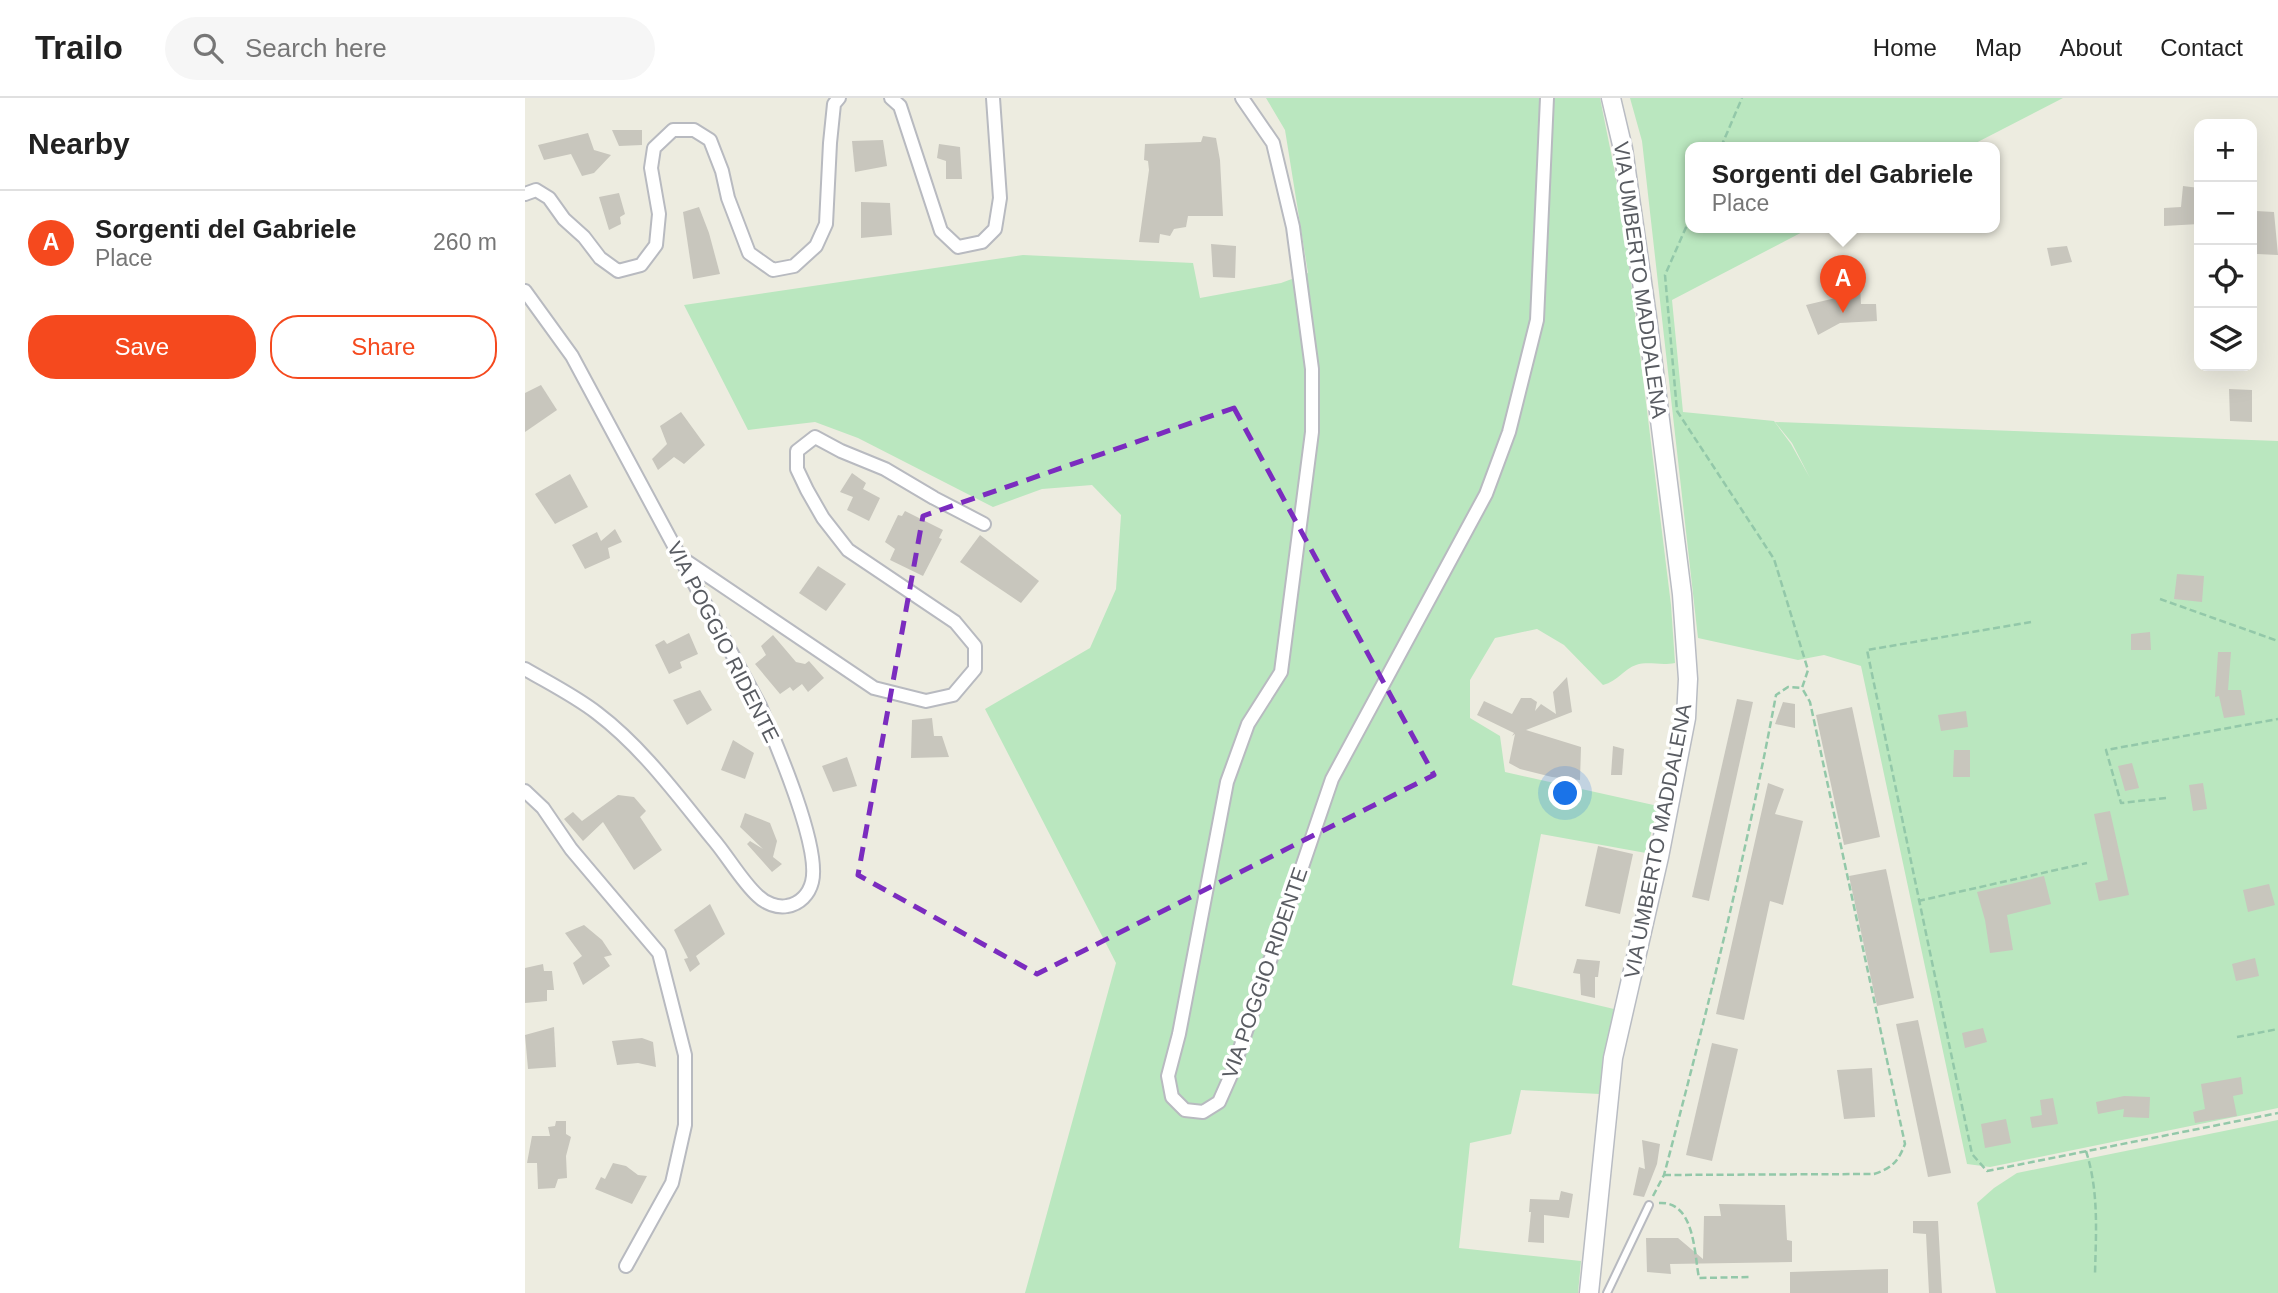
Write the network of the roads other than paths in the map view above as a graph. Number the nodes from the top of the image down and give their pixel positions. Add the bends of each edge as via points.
1 (839, 98) edge
2 (891, 98) edge
3 (993, 98) edge
4 (1242, 98) edge
5 (1548, 98) edge
6 (1611, 98) edge
7 (525, 194) edge
8 (525, 291) edge
9 (984, 524) dead end
10 (677, 555) junction
11 (525, 669) edge
12 (525, 791) edge
13 (1649, 1205) road end
14 (626, 1266) dead end
15 (1589, 1293) edge
16 (1607, 1293) edge

1 - 7 street via 834,104 830,143 827,224 816,246 794,267 773,270 749,253 710,140 694,130 673,130 654,148 651,168 659,214 656,245 641,265 618,271 600,258 549,198 536,190
2 - 3 street via 900,106 941,231 958,247 982,242 995,229 1000,198
4 - 5 street, VIA POGGIO RIDENTE via 1273,143 1293,227 1312,369 1312,432 1281,672 1248,724 1227,782 1168,1076 1172,1097 1185,1110 1203,1112 1219,1102 1231,1074 1332,779 1486,494 1509,432 1537,320
6 - 15 street, VIA UMBERTO MADDALENA via 1623,149 1647,317 1682,594 1688,679 1686,718 1659,857 1613,1058
8 - 10 street, VIA POGGIO RIDENTE via 572,356
9 - 10 street via 885,469 815,437 797,452 797,469 807,490 848,551 955,622 975,646 975,669 954,695 926,701 874,688
10 - 11 street, VIA POGGIO RIDENTE via 760,706 779,750 811,854 813,881 802,900 779,906 757,896 621,733 597,712
12 - 14 street via 659,953 685,1055 685,1125 671,1183
13 - 16 lane

